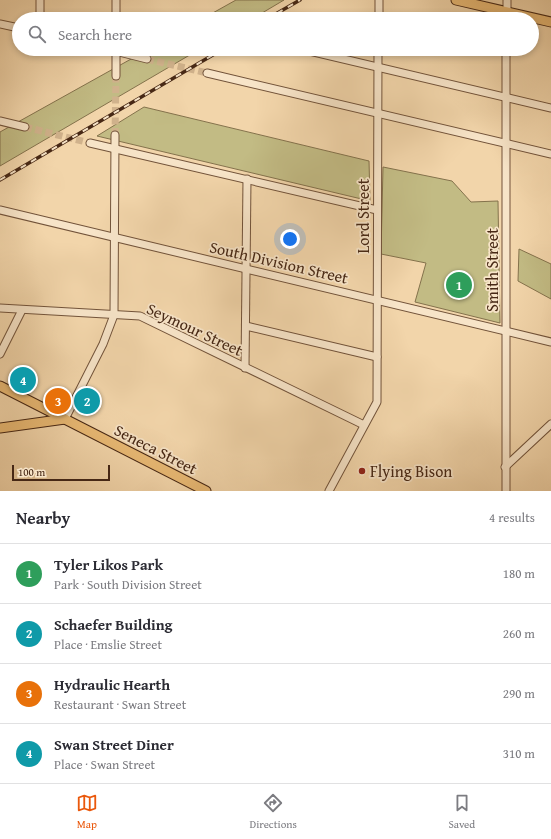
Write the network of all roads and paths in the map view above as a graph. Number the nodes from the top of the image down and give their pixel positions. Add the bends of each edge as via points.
1 (40, 0) edge
2 (116, 0) edge
3 (379, 0) edge
4 (456, 0) edge
5 (507, 0) edge
6 (40, 12) edge
7 (116, 12) edge
8 (378, 12) edge
9 (497, 12) edge
10 (507, 12) edge
11 (539, 20) edge
12 (551, 22) edge
13 (0, 24) edge
14 (12, 27) edge
15 (116, 56) edge
16 (137, 56) edge
17 (331, 56) edge
18 (378, 56) edge
19 (506, 56) edge
20 (147, 59) tunnel mouth
21 (378, 67) junction
22 (207, 73) tunnel mouth
23 (116, 76) tunnel mouth
24 (506, 98) junction
25 (551, 108) edge
26 (378, 113) junction
27 (0, 121) edge
28 (25, 127) tunnel mouth
29 (115, 135) tunnel mouth
30 (90, 143) tunnel mouth
31 (506, 143) junction
32 (115, 149) junction
33 (551, 154) edge
34 (247, 179) junction
35 (0, 210) edge
36 (377, 210) junction
37 (114, 237) junction
38 (246, 269) junction
39 (378, 299) junction
40 (0, 308) edge
41 (22, 310) junction
42 (114, 314) junction
43 (246, 326) junction
44 (505, 331) junction
45 (551, 342) edge
46 (0, 354) edge
47 (377, 357) junction
48 (245, 368) junction
49 (0, 386) edge
50 (65, 419) junction
51 (551, 424) edge
52 (364, 425) junction
53 (0, 428) edge
54 (505, 467) junction
55 (201, 490) edge
56 (329, 491) edge
57 (506, 491) edge

1 - 6 street
2 - 7 street
3 - 8 street
4 - 9 main road
5 - 10 street
11 - 12 main road
13 - 14 street
15 - 23 street
16 - 20 street
17 - 21 street
18 - 21 street, Lord Street
19 - 24 street, Smith Street
21 - 24 street
21 - 26 street, Lord Street
22 - 26 street
24 - 25 street
24 - 31 street, Smith Street
26 - 31 street
26 - 36 street, Lord Street
27 - 28 street
29 - 32 street
30 - 32 street
31 - 33 street
31 - 44 street, Smith Street
32 - 34 street
32 - 37 street
34 - 36 street
34 - 38 street
35 - 37 street, South Division Street
36 - 39 street, Lord Street
37 - 38 street, South Division Street
37 - 42 street
38 - 39 street, South Division Street
38 - 43 street
39 - 44 street, South Division Street
39 - 47 street, Lord Street
40 - 41 street, Seymour Street
41 - 42 street, Seymour Street
41 - 46 street
42 - 48 street, Seymour Street via 140,316
42 - 50 street via 103,344
43 - 47 street
43 - 48 street
44 - 45 street, South Division Street
44 - 54 street, Smith Street
47 - 52 street, Lord Street via 377,402
48 - 52 street, Seymour Street
49 - 50 main road, Seneca Street
50 - 53 main road
50 - 55 main road, Seneca Street
51 - 54 street
52 - 56 street, Lord Street
54 - 57 street, Smith Street

